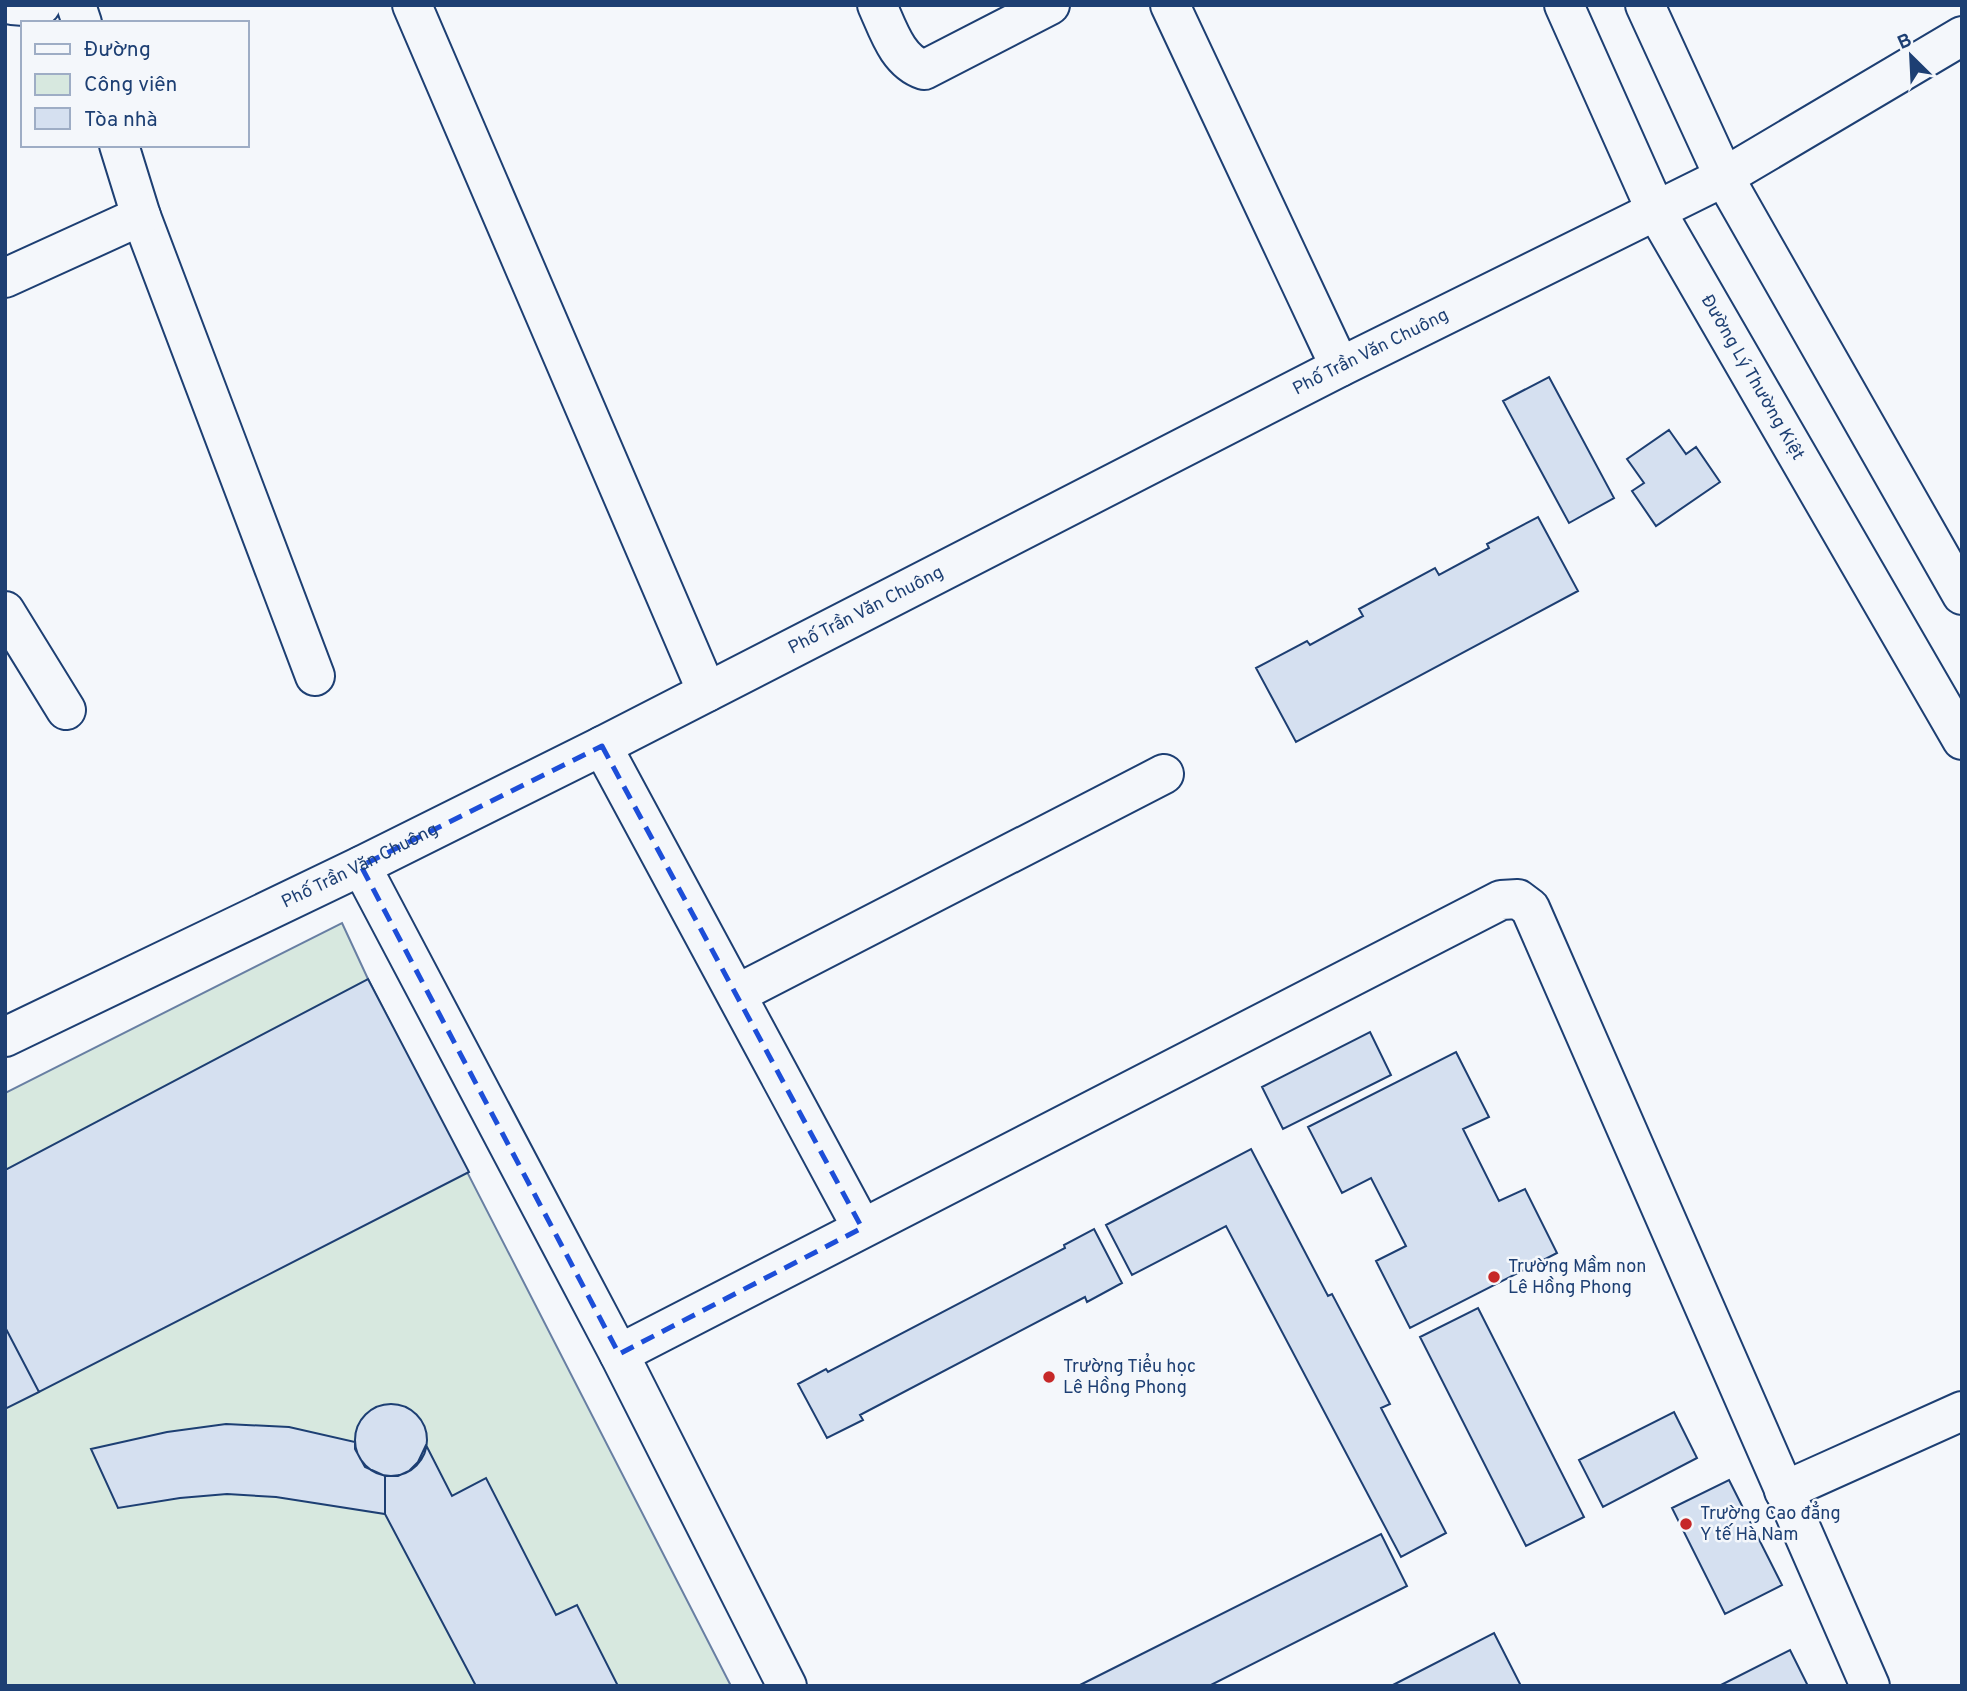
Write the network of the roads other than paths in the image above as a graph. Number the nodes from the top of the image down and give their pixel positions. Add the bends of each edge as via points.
1 (12, 5) edge
2 (41, 5) edge
3 (411, 5) edge
4 (877, 5) edge
5 (1050, 5) edge
6 (1170, 5) edge
7 (1564, 5) edge
8 (1646, 5) edge
9 (1962, 36) edge
10 (120, 147) edge
11 (1724, 177) junction
12 (1656, 211) junction
13 (141, 216) junction
14 (5, 278) edge
15 (1339, 367) junction
16 (1958, 581) edge
17 (5, 611) edge
18 (315, 676) dead end
19 (707, 692) junction
20 (66, 710) dead end
21 (1962, 740) edge
22 (602, 746) junction
23 (1164, 774) dead end
24 (361, 866) junction
25 (737, 994) junction
26 (5, 1037) edge
27 (862, 1228) junction
28 (619, 1354) junction
29 (1962, 1411) edge
30 (1784, 1491) junction
31 (787, 1686) edge
32 (1870, 1686) edge

1 - 2 street
3 - 19 street
4 - 5 street via 897,47 911,65 924,70
6 - 15 street
7 - 12 street, Đường Lý Thường Kiệt
8 - 11 street
9 - 11 street, Phố Trần Văn Chuông
10 - 13 street
11 - 12 street, Phố Trần Văn Chuông
11 - 16 street
12 - 15 street, Phố Trần Văn Chuông
12 - 21 street, Đường Lý Thường Kiệt
13 - 14 street
13 - 18 street
15 - 19 street, Phố Trần Văn Chuông
17 - 20 street
19 - 22 street, Phố Trần Văn Chuông
22 - 24 street, Phố Trần Văn Chuông
22 - 25 street
23 - 25 street
24 - 26 street, Phố Trần Văn Chuông
24 - 28 street
25 - 27 street
27 - 28 street
27 - 30 street via 1501,900 1518,899 1530,908
28 - 31 street
29 - 30 street
30 - 32 street

